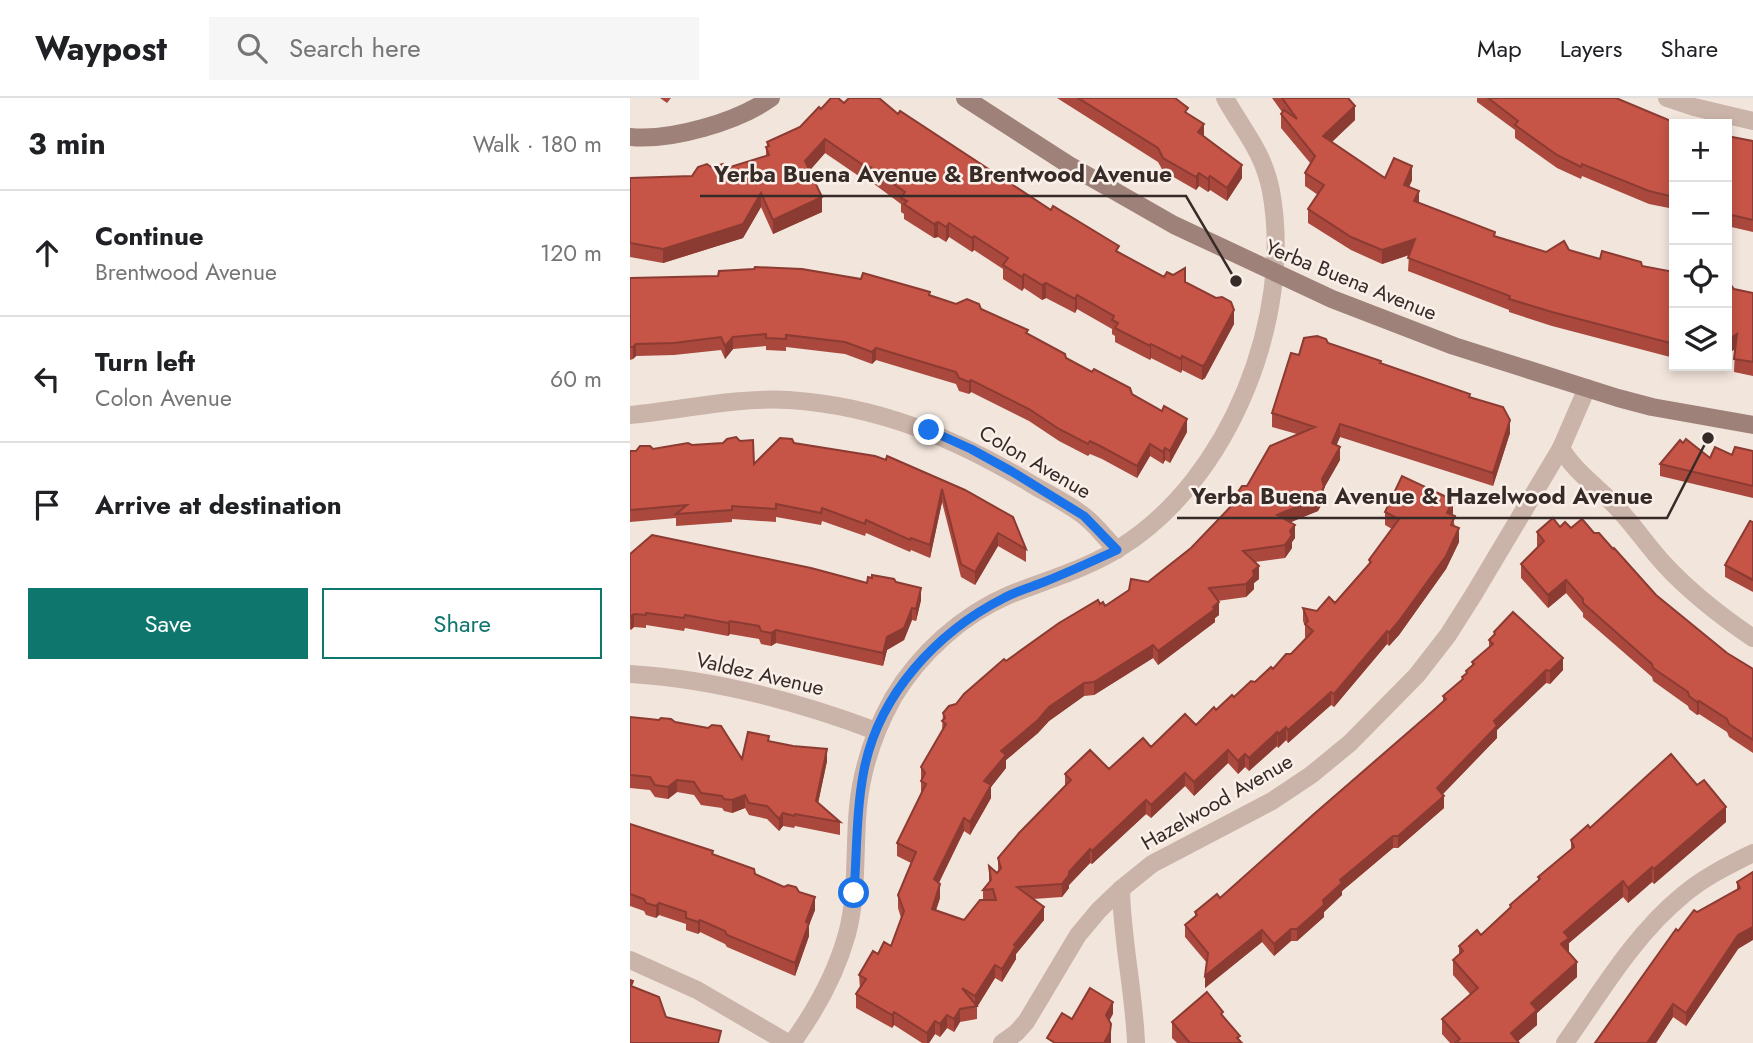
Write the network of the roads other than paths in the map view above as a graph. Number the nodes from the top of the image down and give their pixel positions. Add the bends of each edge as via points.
1 (771, 98) edge
2 (965, 98) edge
3 (1225, 98) edge
4 (1667, 98) edge
5 (1753, 121) edge
6 (630, 137) edge
7 (1274, 274) junction
8 (1587, 388) junction
9 (630, 415) edge
10 (1753, 425) edge
11 (1561, 448) junction
12 (1117, 550) junction
13 (1753, 638) edge
14 (630, 674) edge
15 (876, 731) junction
16 (1753, 853) edge
17 (1121, 889) junction
18 (630, 960) edge
19 (790, 1043) edge
20 (1002, 1043) edge
21 (1136, 1043) edge
22 (1565, 1043) edge

1 - 6 street via 726,120 682,133
2 - 7 street, Yerba Buena Avenue via 1142,208
3 - 7 street via 1261,158 1271,191
4 - 5 street
7 - 8 street, Yerba Buena Avenue via 1454,346
7 - 12 street via 1263,336 1233,421 1191,485 1138,537
8 - 10 street, Yerba Buena Avenue via 1652,407
8 - 11 street, Hazelwood Avenue
9 - 12 street, Colon Avenue via 754,400 836,405 880,415 929,430 1011,471 1084,516
11 - 13 street via 1570,464 1621,512 1667,567
11 - 17 street, Hazelwood Avenue via 1448,635 1384,711 1311,775 1272,801 1152,864
12 - 15 street via 1006,597 941,639 895,695
14 - 15 street, Valdez Avenue via 748,690
15 - 19 street via 858,808 856,872 847,934 814,1013
16 - 22 street via 1713,874 1661,914 1638,939
17 - 20 street, Hazelwood Avenue via 1078,935 1026,1022
17 - 21 street
18 - 19 street via 697,990

